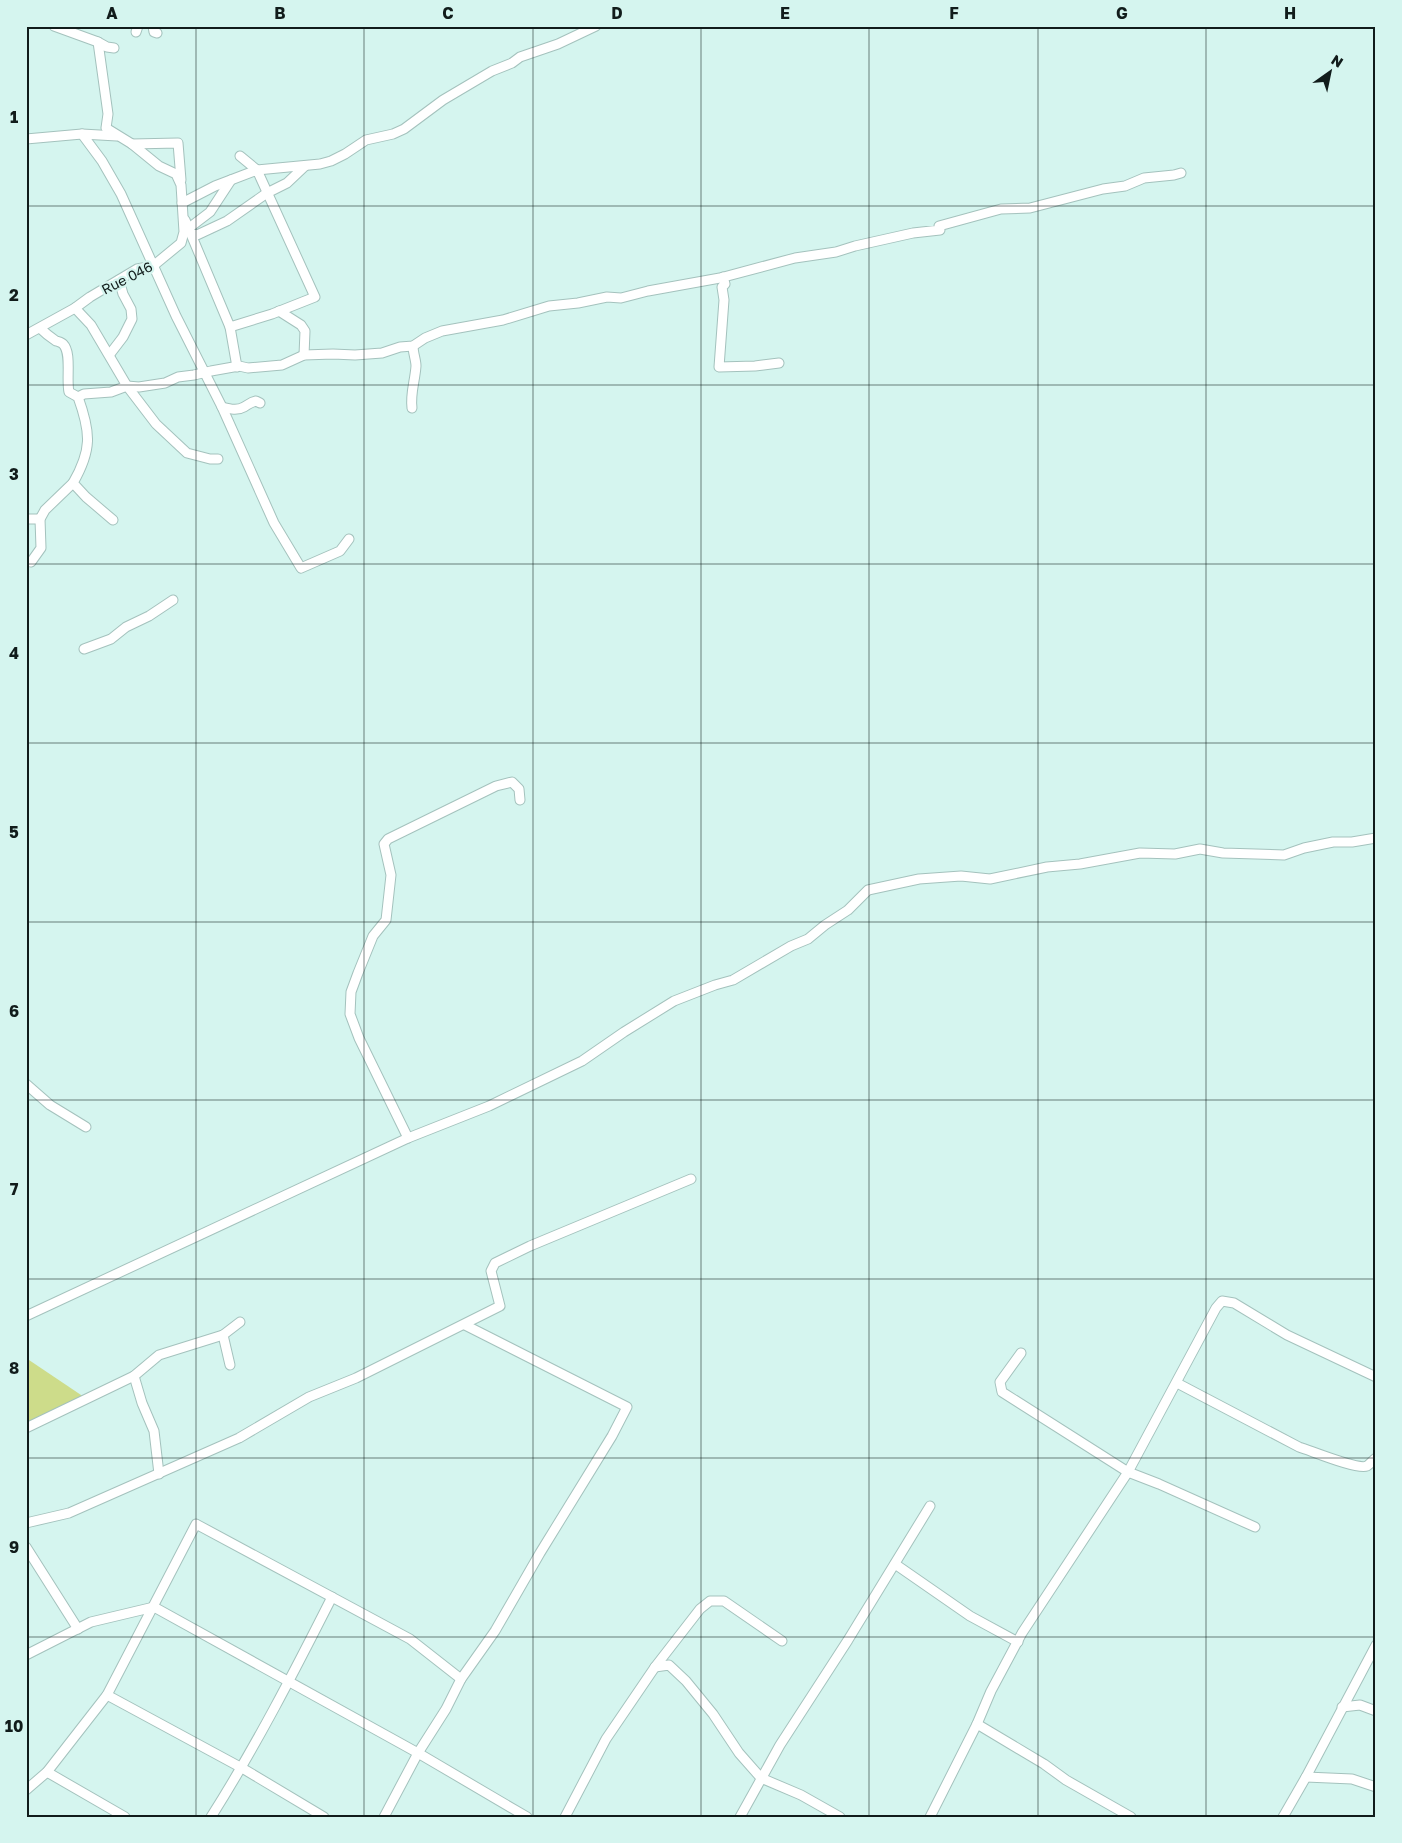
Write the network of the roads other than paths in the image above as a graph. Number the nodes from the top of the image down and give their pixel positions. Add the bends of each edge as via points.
1 (54, 26) edge
2 (596, 26) edge
3 (98, 42) junction
4 (111, 50) dead end
5 (82, 134) junction
6 (118, 136) junction
7 (26, 140) edge
8 (132, 144) junction
9 (240, 156) dead end
10 (305, 165) junction
11 (257, 170) junction
12 (1181, 173) dead end
13 (231, 180) junction
14 (181, 185) junction
15 (267, 192) junction
16 (182, 203) junction
17 (183, 215) junction
18 (190, 231) junction
19 (152, 266) junction
20 (723, 277) junction
21 (119, 280) junction
22 (75, 308) junction
23 (279, 311) junction
24 (230, 327) junction
25 (40, 328) junction
26 (26, 335) edge
27 (413, 346) junction
28 (110, 354) junction
29 (304, 356) junction
30 (779, 363) dead end
31 (237, 367) junction
32 (206, 373) junction
33 (127, 386) junction
34 (78, 397) junction
35 (260, 403) dead end
36 (222, 407) junction
37 (412, 408) dead end
38 (218, 459) dead end
39 (73, 483) junction
40 (40, 519) junction
41 (26, 520) edge
42 (113, 520) dead end
43 (349, 539) dead end
44 (31, 562) dead end
45 (173, 600) dead end
46 (84, 650) dead end
47 (520, 800) dead end
48 (1376, 838) edge
49 (26, 1084) edge
50 (86, 1127) dead end
51 (408, 1138) junction
52 (691, 1179) dead end
53 (26, 1316) edge
54 (240, 1322) dead end
55 (466, 1325) junction
56 (222, 1335) junction
57 (1020, 1352) dead end
58 (230, 1365) dead end
59 (134, 1376) junction
60 (1376, 1376) edge
61 (1177, 1382) junction
62 (26, 1428) edge
63 (1376, 1458) edge
64 (1128, 1472) junction
65 (159, 1474) junction
66 (930, 1506) dead end
67 (26, 1523) edge
68 (1255, 1527) dead end
69 (26, 1546) edge
70 (895, 1564) junction
71 (332, 1597) junction
72 (154, 1607) junction
73 (78, 1629) junction
74 (782, 1641) dead end
75 (1018, 1642) junction
76 (1376, 1645) edge
77 (26, 1655) edge
78 (655, 1667) junction
79 (461, 1679) junction
80 (289, 1683) junction
81 (107, 1696) junction
82 (1342, 1707) junction
83 (1376, 1711) edge
84 (978, 1724) junction
85 (418, 1754) junction
86 (242, 1768) junction
87 (47, 1772) junction
88 (1306, 1777) junction
89 (760, 1778) junction
90 (1376, 1787) edge
91 (26, 1790) edge
92 (1121, 1815) edge
93 (836, 1816) edge
94 (125, 1817) edge
95 (211, 1817) edge
96 (324, 1817) edge
97 (384, 1817) edge
98 (527, 1817) edge
99 (566, 1817) edge
100 (740, 1817) edge
101 (930, 1817) edge
102 (1131, 1817) edge
103 (1283, 1817) edge

1 - 3 street
2 - 10 street via 480,77 404,129 366,140 331,161
3 - 4 street
3 - 6 street via 108,114 106,128
5 - 6 street
5 - 7 street
5 - 19 street via 121,194
6 - 8 street
8 - 14 street via 159,166 176,174
8 - 14 street, Rue 046 via 178,143
9 - 11 street
10 - 11 street
10 - 15 street via 287,183
11 - 13 street
11 - 15 street
12 - 20 street via 1144,178 1125,186 1030,208 977,214 939,226 940,230 795,258
13 - 16 street
13 - 18 street via 210,212
14 - 16 street, Rue 046
15 - 18 street via 227,221 197,235
15 - 23 street via 315,296
16 - 17 street, Rue 046
17 - 18 street
17 - 19 street, Rue 046 via 181,243
18 - 24 street
19 - 21 street, Rue 046 via 137,269
19 - 32 street
20 - 27 street via 621,298 607,296 578,304 549,306 503,320 442,331
20 - 30 street via 720,367
21 - 22 street, Rue 046
21 - 28 street via 132,319
22 - 25 street, Rue 046
22 - 28 street
23 - 24 street
23 - 29 street via 302,325 305,331
24 - 31 street
25 - 26 street, Rue 046
25 - 34 street via 63,343 68,360 67,384 70,392
27 - 29 street via 363,354
27 - 37 street via 416,363
28 - 33 street
29 - 31 street via 282,365
31 - 32 street
32 - 33 street via 147,386
32 - 36 street
33 - 34 street
33 - 38 street via 151,418 187,453
34 - 39 street via 88,447
35 - 36 street via 252,402 233,410
36 - 43 street via 274,523 301,568 340,551
39 - 40 street
39 - 42 street
40 - 41 street
40 - 44 street via 41,548
45 - 46 street via 111,639
47 - 51 street via 519,788 512,782 496,786 388,839 384,844 391,875 386,920 373,936 358,973 351,992 350,1014 358,1038
48 - 51 street via 1333,842 1284,855 1200,849 1175,854 1140,853 990,879 961,876 919,879 868,890 848,910 808,939 733,980 674,1002 582,1061 531,1086
49 - 50 street via 50,1105
51 - 53 street
52 - 55 street via 495,1263 491,1270 500,1306
54 - 56 street
55 - 65 street via 309,1397 239,1438
55 - 79 street via 627,1407 495,1631
56 - 58 street
56 - 59 street via 159,1355
57 - 64 street via 1000,1382 1002,1392
59 - 62 street
59 - 65 street via 154,1431
60 - 61 street via 1287,1334 1234,1302 1222,1301
61 - 63 street via 1299,1447 1357,1467 1367,1466
61 - 64 street
64 - 68 street
64 - 75 street
65 - 67 street via 69,1513
66 - 70 street
69 - 73 street
70 - 75 street via 970,1616
70 - 89 street
71 - 72 street via 196,1524
71 - 79 street via 410,1639
71 - 80 street
72 - 73 street via 91,1622
72 - 80 street
72 - 81 street
73 - 77 street
74 - 78 street via 724,1601 710,1601 700,1609
75 - 84 street via 990,1691
76 - 82 street
78 - 89 street via 669,1665 686,1681
78 - 99 street via 606,1738
79 - 85 street
80 - 85 street
80 - 86 street
81 - 86 street
81 - 87 street
82 - 83 street via 1360,1704
82 - 88 street
84 - 92 street
84 - 101 street
85 - 97 street
85 - 98 street
86 - 95 street
86 - 96 street
87 - 91 street
87 - 94 street
88 - 90 street via 1352,1779
88 - 103 street
89 - 93 street via 802,1795
89 - 100 street
92 - 102 street

